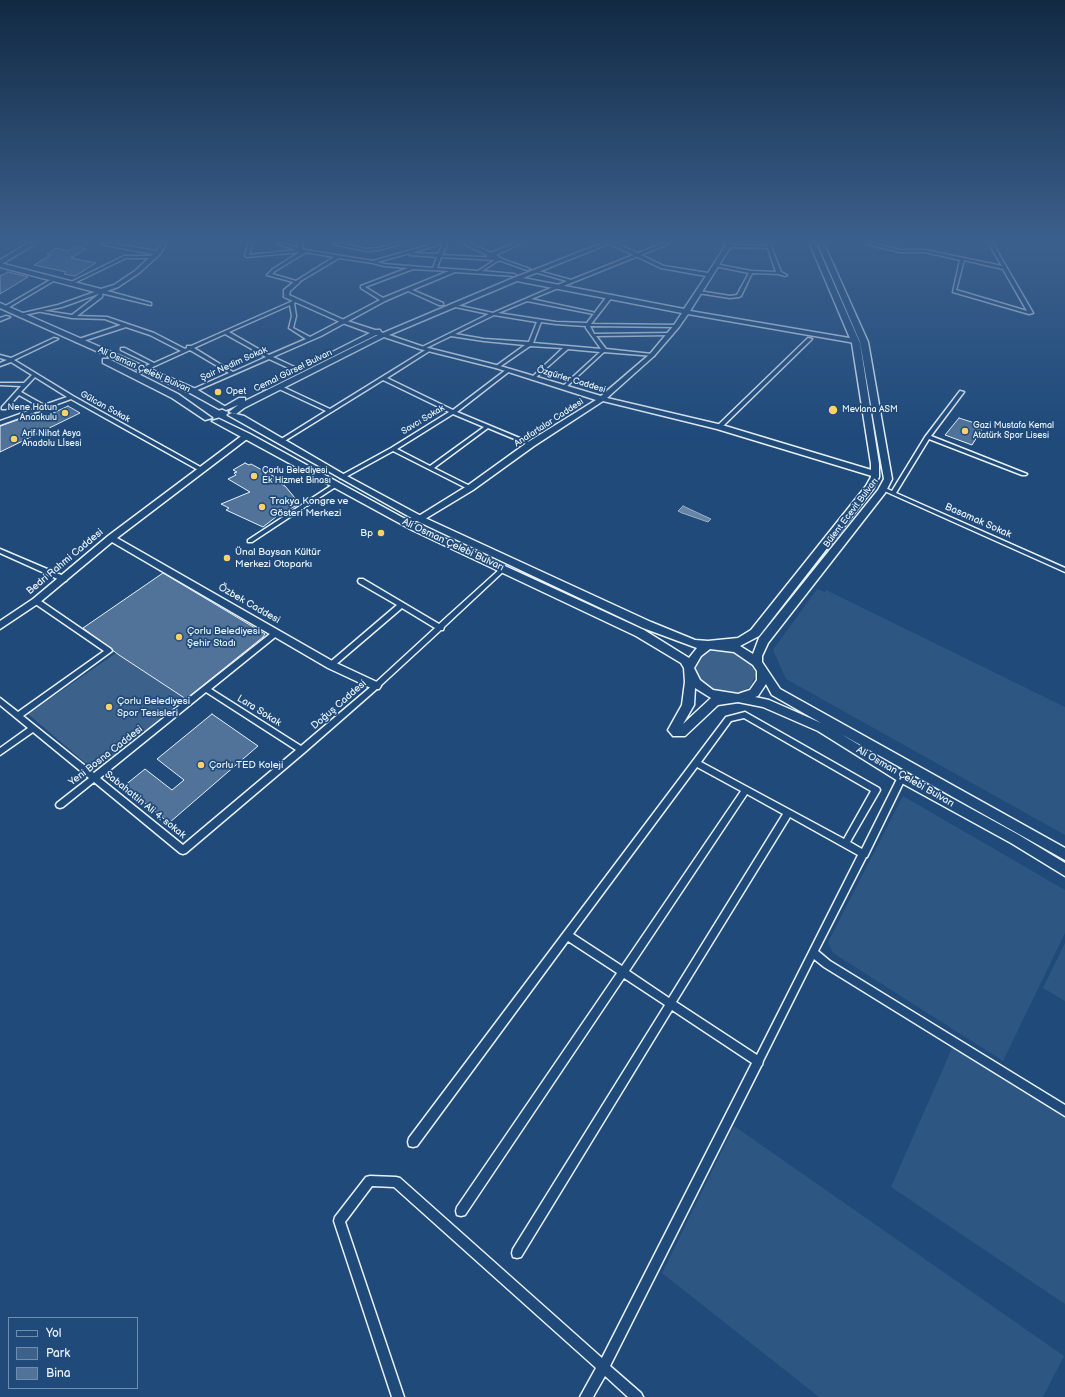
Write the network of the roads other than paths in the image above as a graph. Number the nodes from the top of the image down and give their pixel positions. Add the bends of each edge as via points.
1 (45, 309) edge
2 (82, 309) edge
3 (275, 309) edge
4 (294, 309) edge
5 (313, 309) edge
6 (366, 309) edge
7 (429, 309) edge
8 (445, 309) edge
9 (458, 309) edge
10 (463, 309) edge
11 (505, 309) edge
12 (573, 309) edge
13 (596, 309) edge
14 (599, 309) edge
15 (667, 309) edge
16 (688, 309) edge
17 (841, 309) edge
18 (850, 309) edge
19 (1018, 309) edge
20 (1029, 309) edge
21 (39, 311) junction
22 (592, 313) junction
23 (686, 313) junction
24 (2, 314) edge
25 (493, 314) junction
26 (21, 315) junction
27 (72, 317) junction
28 (487, 317) junction
29 (344, 322) junction
30 (538, 322) junction
31 (126, 325) junction
32 (677, 326) junction
33 (588, 327) junction
34 (225, 332) junction
35 (374, 332) junction
36 (452, 334) junction
37 (670, 334) junction
38 (593, 335) junction
39 (384, 336) junction
40 (56, 339) junction
41 (309, 339) junction
42 (810, 339) junction
43 (78, 341) junction
44 (531, 343) junction
45 (856, 344) junction
46 (189, 347) junction
47 (567, 347) junction
48 (123, 349) dead end
49 (426, 349) junction
50 (183, 350) junction
51 (604, 350) junction
52 (652, 355) junction
53 (0, 356) edge
54 (269, 357) junction
55 (11, 360) junction
56 (153, 364) junction
57 (0, 365) edge
58 (498, 367) junction
59 (142, 370) junction
60 (509, 370) junction
61 (299, 371) junction
62 (233, 374) junction
63 (34, 375) junction
64 (383, 378) junction
65 (534, 378) junction
66 (0, 384) edge
67 (26, 385) junction
68 (565, 387) junction
69 (281, 388) junction
70 (193, 392) junction
71 (962, 392) dead end
72 (18, 393) junction
73 (72, 397) junction
74 (602, 399) junction
75 (44, 407) junction
76 (2, 408) edge
77 (228, 410) junction
78 (330, 411) junction
79 (453, 412) junction
80 (7, 420) junction
81 (212, 420) junction
82 (0, 423) edge
83 (488, 426) junction
84 (718, 427) junction
85 (249, 437) junction
86 (928, 437) junction
87 (281, 441) junction
88 (531, 444) junction
89 (393, 449) junction
90 (430, 468) junction
91 (202, 470) junction
92 (875, 474) junction
93 (1024, 474) dead end
94 (342, 477) junction
95 (335, 485) junction
96 (470, 488) junction
97 (883, 489) junction
98 (893, 493) junction
99 (145, 516) junction
100 (420, 519) junction
101 (401, 521) junction
102 (113, 540) junction
103 (250, 541) dead end
104 (0, 551) edge
105 (503, 569) junction
106 (1065, 570) edge
107 (64, 579) junction
108 (361, 581) dead end
109 (36, 601) junction
110 (401, 604) junction
111 (0, 626) edge
112 (441, 628) junction
113 (277, 632) junction
114 (709, 645) junction
115 (331, 665) junction
116 (759, 667) junction
117 (689, 668) junction
118 (376, 686) junction
119 (206, 689) junction
120 (738, 698) junction
121 (0, 701) edge
122 (19, 715) junction
123 (34, 728) junction
124 (302, 750) junction
125 (0, 752) edge
126 (697, 763) junction
127 (95, 777) junction
128 (902, 777) junction
129 (746, 790) junction
130 (60, 805) dead end
131 (788, 813) junction
132 (845, 844) junction
133 (183, 850) joint
134 (864, 854) junction
135 (1065, 854) edge
136 (1065, 870) edge
137 (568, 936) junction
138 (814, 953) junction
139 (623, 972) junction
140 (671, 1003) junction
141 (759, 1062) junction
142 (1065, 1111) edge
143 (413, 1142) dead end
144 (461, 1211) dead end
145 (517, 1253) dead end
146 (603, 1368) junction
147 (398, 1397) edge
148 (586, 1397) edge
149 (637, 1397) edge

1 - 21 street
2 - 27 street
3 - 34 street
4 - 41 street via 291,328
5 - 29 street, Özgürler Caddesi
6 - 29 street, Şair Nedim Sokak
7 - 35 street, Cemal Gürsel Bulvarı
8 - 39 street, Cemal Gürsel Bulvarı
9 - 28 street
10 - 25 street
11 - 25 street
12 - 22 street
13 - 22 street
14 - 33 street
15 - 23 street
16 - 23 street, Anafartalar Caddesi
17 - 45 main road
18 - 97 main road, Bülent Ecevit Bulvarı via 864,342 888,479
19 - 20 street via 1031,313
21 - 26 street
21 - 27 street
22 - 33 street
23 - 32 street, Anafartalar Caddesi
23 - 42 street
23 - 45 street
24 - 26 main road, Ali Osman Çelebi Bulvarı
24 - 40 main road, Ali Osman Çelebi Bulvarı
25 - 28 street
25 - 30 street
26 - 43 main road, Ali Osman Çelebi Bulvarı
27 - 31 street via 105,318
28 - 30 street
28 - 36 street
29 - 35 street, Özgürler Caddesi
29 - 41 street, Şair Nedim Sokak
30 - 33 street
30 - 44 street
31 - 43 street
31 - 50 street via 152,334
32 - 33 street
32 - 37 street, Anafartalar Caddesi
33 - 38 street
34 - 46 street
34 - 54 street
35 - 39 street, Özgürler Caddesi
35 - 61 street, Cemal Gürsel Bulvarı
36 - 44 street via 484,340
36 - 49 street
37 - 38 street
37 - 52 street, Anafartalar Caddesi
38 - 51 street
39 - 49 street, Özgürler Caddesi
39 - 69 street, Cemal Gürsel Bulvarı
40 - 55 street
40 - 81 main road, Ali Osman Çelebi Bulvarı via 175,396
41 - 54 street, Şair Nedim Sokak
42 - 45 street
42 - 84 street
43 - 59 main road, Ali Osman Çelebi Bulvarı
44 - 47 street
44 - 58 street
45 - 92 main road
46 - 50 street
46 - 62 street
47 - 51 street
47 - 65 street
48 - 56 street
49 - 58 street, Özgürler Caddesi
49 - 64 street
50 - 56 street
51 - 52 street
51 - 68 street
52 - 74 street, Anafartalar Caddesi
53 - 55 street, Gülcan Sokak
54 - 61 street
54 - 62 street, Şair Nedim Sokak
55 - 57 street
55 - 63 street, Gülcan Sokak
56 - 59 street
58 - 60 street, Özgürler Caddesi
59 - 70 main road, Ali Osman Çelebi Bulvarı
60 - 65 street, Özgürler Caddesi
60 - 79 street, Savcı Sokak
61 - 77 street, Cemal Gürsel Bulvarı
62 - 70 street, Şair Nedim Sokak
63 - 67 street
63 - 73 street, Gülcan Sokak
64 - 78 street
64 - 79 street
65 - 68 street, Özgürler Caddesi
66 - 67 street
67 - 72 street
68 - 74 street, Özgürler Caddesi
69 - 77 street, Cemal Gürsel Bulvarı
69 - 78 street
70 - 77 main road, Ali Osman Çelebi Bulvarı
71 - 86 street
72 - 75 street
72 - 76 street
73 - 75 street
73 - 91 street, Gülcan Sokak
74 - 84 street, Özgürler Caddesi
74 - 88 street, Anafartalar Caddesi
75 - 80 street
76 - 80 street
77 - 81 main road via 228,419
77 - 81 main road via 210,411
77 - 87 main road, Ali Osman Çelebi Bulvarı
78 - 87 street
79 - 83 street
79 - 89 street, Savcı Sokak
80 - 82 street
81 - 85 main road, Ali Osman Çelebi Bulvarı
83 - 88 street
83 - 90 street
84 - 92 street, Özgürler Caddesi
85 - 91 street, Bedri Rahmi Caddesi
85 - 95 main road, Ali Osman Çelebi Bulvarı
85 - 99 street, Bedri Rahmi Caddesi
86 - 93 street
86 - 98 street
87 - 94 main road, Ali Osman Çelebi Bulvarı
88 - 96 street, Anafartalar Caddesi
89 - 90 street
89 - 94 street, Savcı Sokak
90 - 96 street
91 - 99 street, Bedri Rahmi Caddesi
92 - 114 main road via 870,487 755,633 740,642
94 - 100 main road, Ali Osman Çelebi Bulvarı
95 - 101 main road, Ali Osman Çelebi Bulvarı
95 - 103 street
96 - 100 street, Anafartalar Caddesi
97 - 98 street, Basamak Sokak
97 - 116 main road, Bülent Ecevit Bulvarı via 764,641 757,656
98 - 106 street, Basamak Sokak
99 - 102 street, Bedri Rahmi Caddesi
100 - 101 street
100 - 114 main road, Ali Osman Çelebi Bulvarı via 670,635 694,644
101 - 105 main road, Ali Osman Çelebi Bulvarı
102 - 107 street, Bedri Rahmi Caddesi
102 - 113 street, Özbek Caddesi
104 - 107 street
105 - 112 street, Doğuş Caddesi
105 - 117 main road, Ali Osman Çelebi Bulvarı via 640,633 685,660
107 - 109 street, Bedri Rahmi Caddesi
108 - 110 street
109 - 111 street, Bedri Rahmi Caddesi
109 - 122 street via 109,651
110 - 112 street
110 - 115 street
112 - 118 street, Doğuş Caddesi
113 - 115 street, Özbek Caddesi
113 - 119 street, Yeni Bosna Caddesi
114 - 116 main road via 736,648
114 - 117 main road via 696,653
115 - 118 street, Özbek Caddesi
116 - 120 main road via 762,681 754,693
116 - 135 main road, Ali Osman Çelebi Bulvarı via 776,692
117 - 120 main road via 696,683 710,694
117 - 120 main road via 688,705 675,728 677,733 683,731 715,702
118 - 124 street, Doğuş Caddesi
119 - 124 street, Lara Sokak
119 - 127 street, Yeni Bosna Caddesi
120 - 128 main road, Ali Osman Çelebi Bulvarı via 765,703 816,726
121 - 122 street, Sabahattin Ali 4. sokak
122 - 123 street, Sabahattin Ali 4. sokak
123 - 125 street
123 - 127 street, Sabahattin Ali 4. sokak
124 - 133 street, Doğuş Caddesi
126 - 129 street
126 - 132 street via 729,719 745,715 876,790
126 - 137 street
127 - 130 street, Yeni Bosna Caddesi
127 - 133 street, Sabahattin Ali 4. sokak
128 - 134 street
128 - 136 main road, Ali Osman Çelebi Bulvarı via 1015,839
129 - 131 street
129 - 139 street
131 - 132 street
131 - 140 street
132 - 134 street
134 - 138 street
137 - 139 street
137 - 143 street
138 - 141 street
138 - 142 street via 827,964
139 - 140 street
139 - 144 street
140 - 141 street
140 - 145 street
141 - 146 street
146 - 147 street via 396,1182 370,1181 339,1221
146 - 148 street
146 - 149 street

